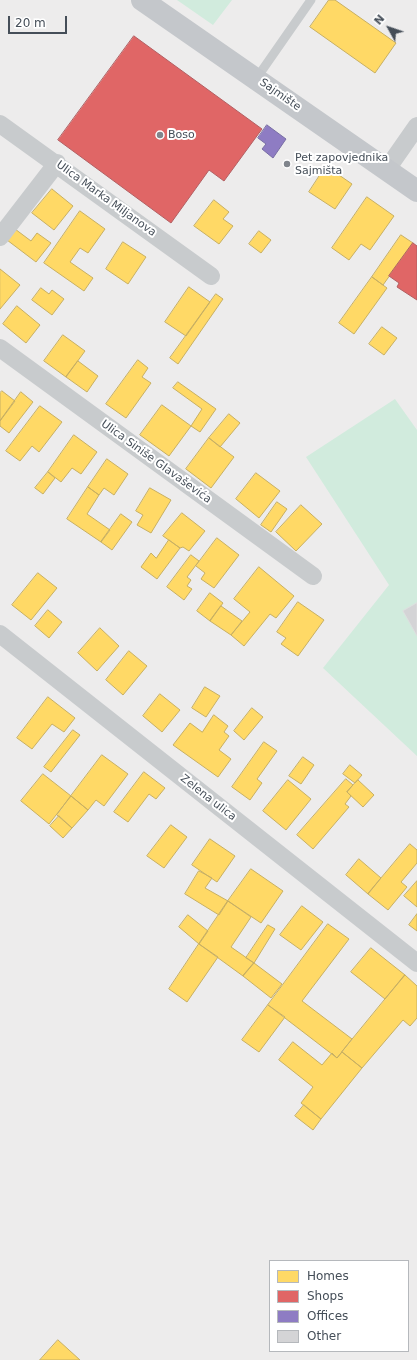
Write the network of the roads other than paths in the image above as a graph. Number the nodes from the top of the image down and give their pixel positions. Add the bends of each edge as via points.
1 (142, 0) edge
2 (310, 0) edge
3 (256, 79) junction
4 (0, 124) edge
5 (417, 126) edge
6 (57, 163) junction
7 (387, 169) junction
8 (417, 191) edge
9 (0, 237) edge
10 (211, 276) dead end
11 (0, 348) edge
12 (313, 576) dead end
13 (0, 634) edge
14 (417, 963) edge

1 - 3 main road, Sajmište
2 - 3 lane
3 - 7 main road, Sajmište
4 - 6 street, Ulica Marka Miljanova
5 - 7 street
6 - 9 street
6 - 10 street, Ulica Marka Miljanova
7 - 8 main road, Sajmište
11 - 12 street, Ulica Siniše Glavaševića
13 - 14 street, Zelena ulica

